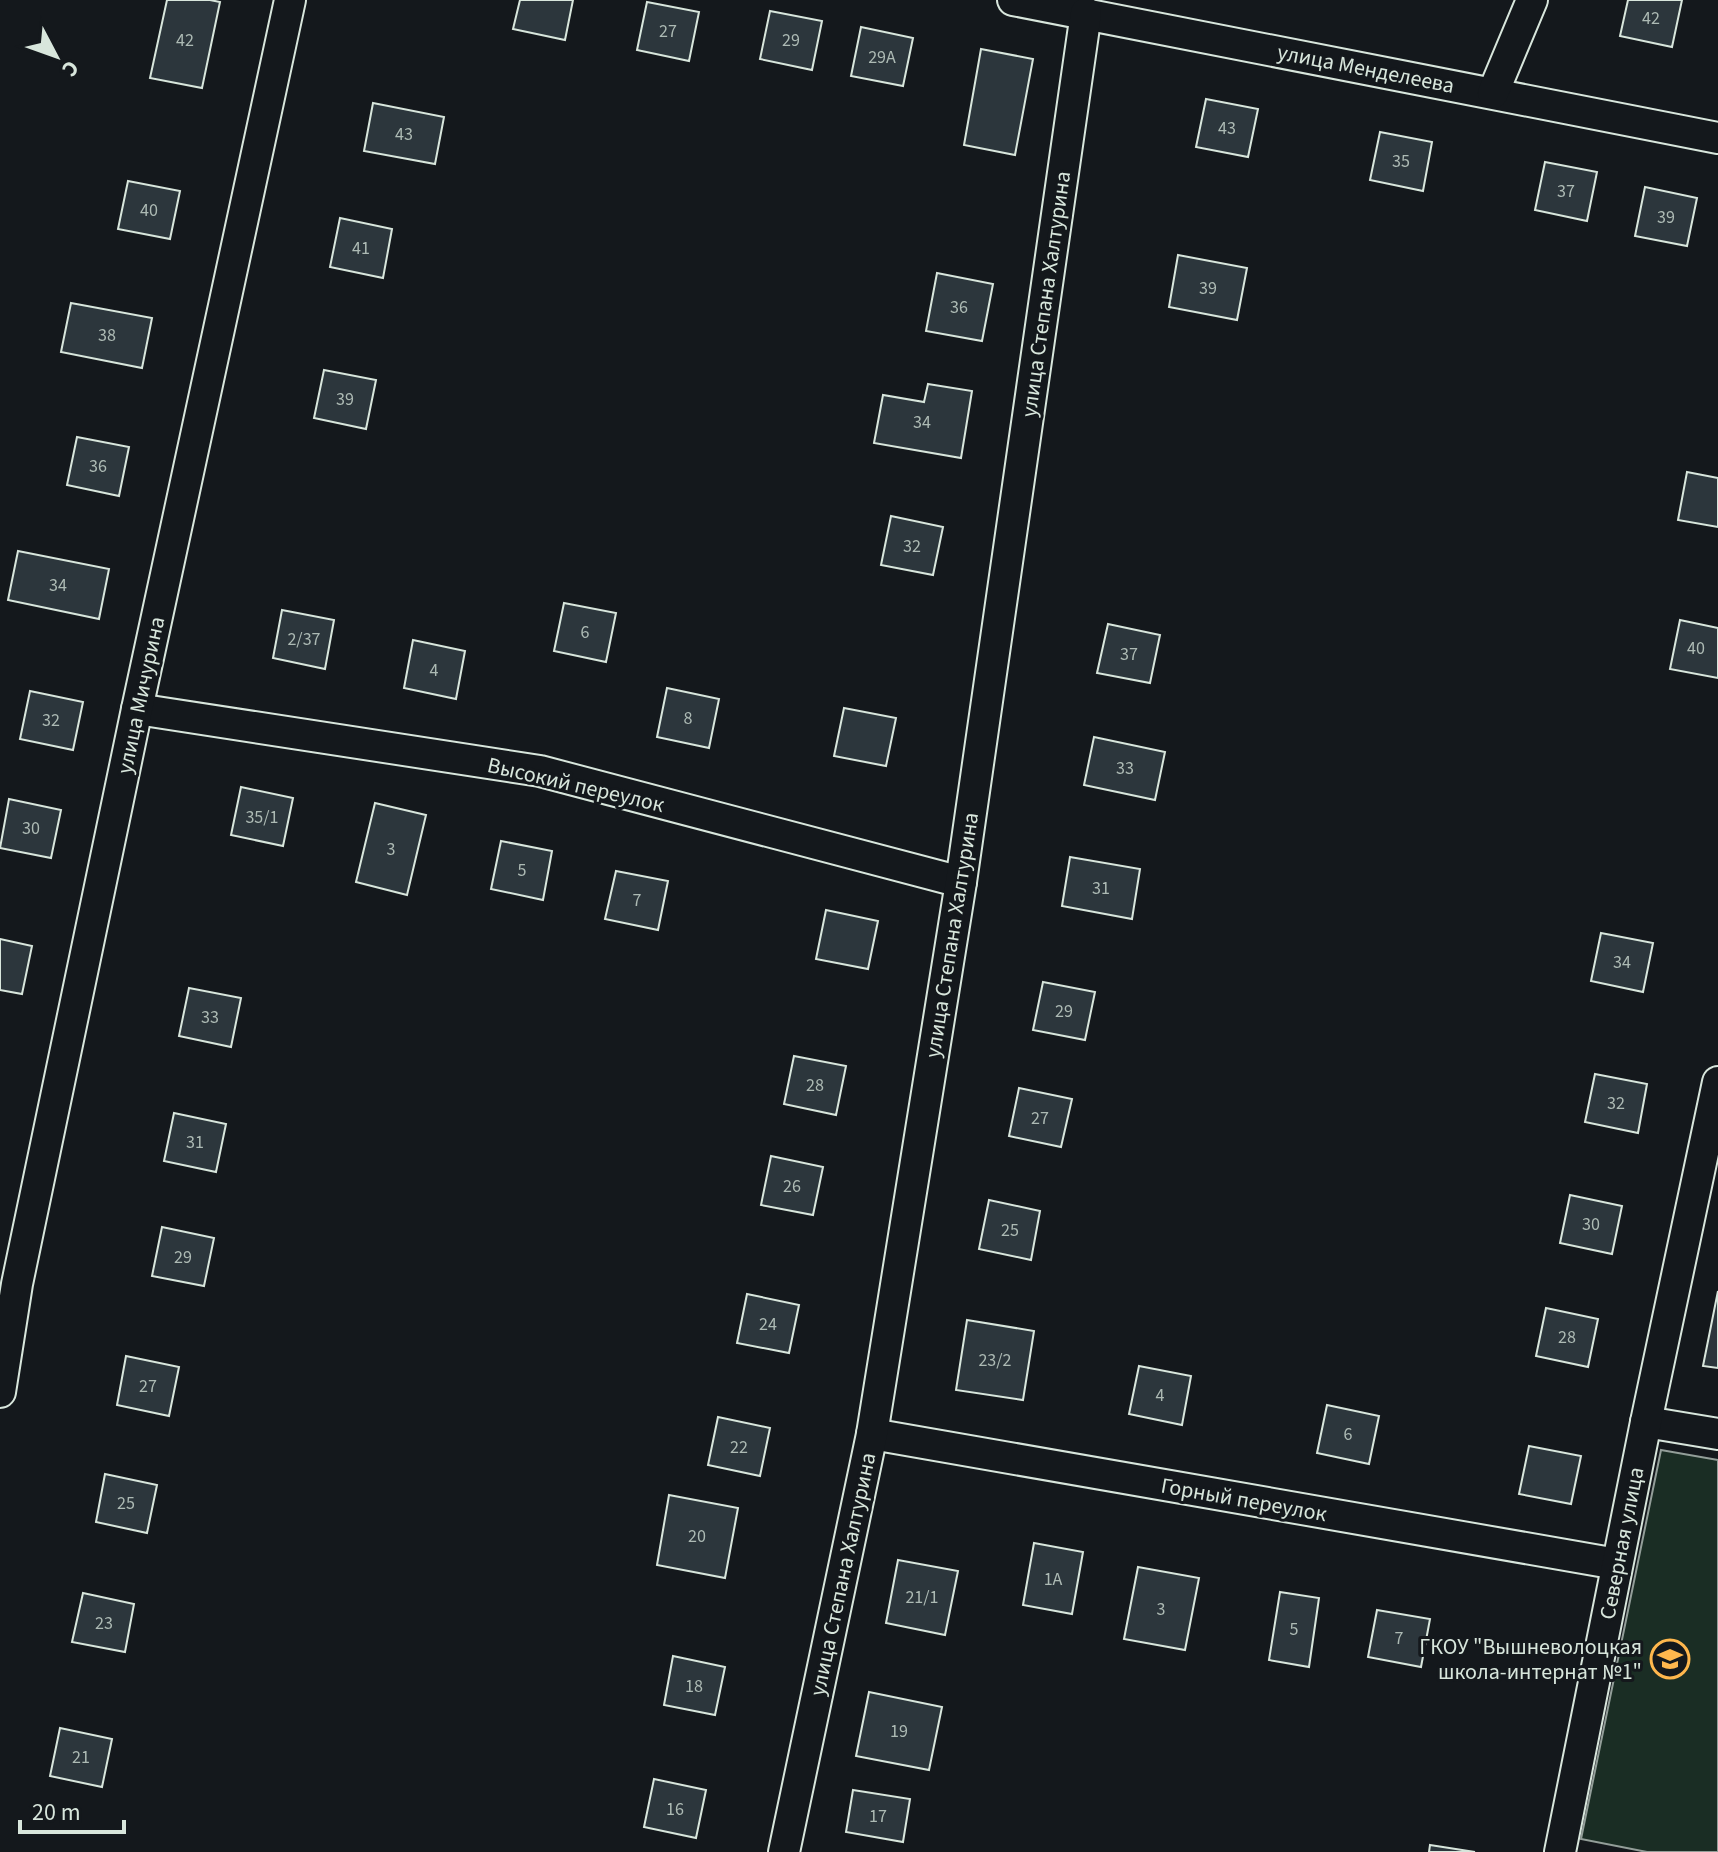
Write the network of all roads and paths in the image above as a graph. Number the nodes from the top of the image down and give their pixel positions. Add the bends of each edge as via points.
1 (290, 0) edge
2 (1013, 0) edge
3 (1532, 0) edge
4 (1086, 13) junction
5 (1493, 93) junction
6 (1718, 138) edge
7 (137, 709) junction
8 (961, 882) junction
9 (1718, 1082) edge
10 (9, 1282) edge
11 (0, 1392) edge
12 (1646, 1422) junction
13 (872, 1434) junction
14 (1718, 1434) edge
15 (1617, 1564) junction
16 (784, 1852) edge
17 (1560, 1852) edge

1 - 7 street, улица Мичурина
2 - 4 street, улица Менделеева
3 - 5 street
4 - 5 street, улица Менделеева
4 - 8 street, улица Степана Халтурина
5 - 6 street, улица Менделеева
7 - 8 street, Высокий переулок via 540,771
7 - 10 street, улица Мичурина
8 - 13 street, улица Степана Халтурина
9 - 12 street, Северная улица
10 - 11 street, улица Мичурина
12 - 14 street
12 - 15 street, Северная улица
13 - 15 street, Горный переулок
13 - 16 street, улица Степана Халтурина
15 - 17 street, Северная улица

